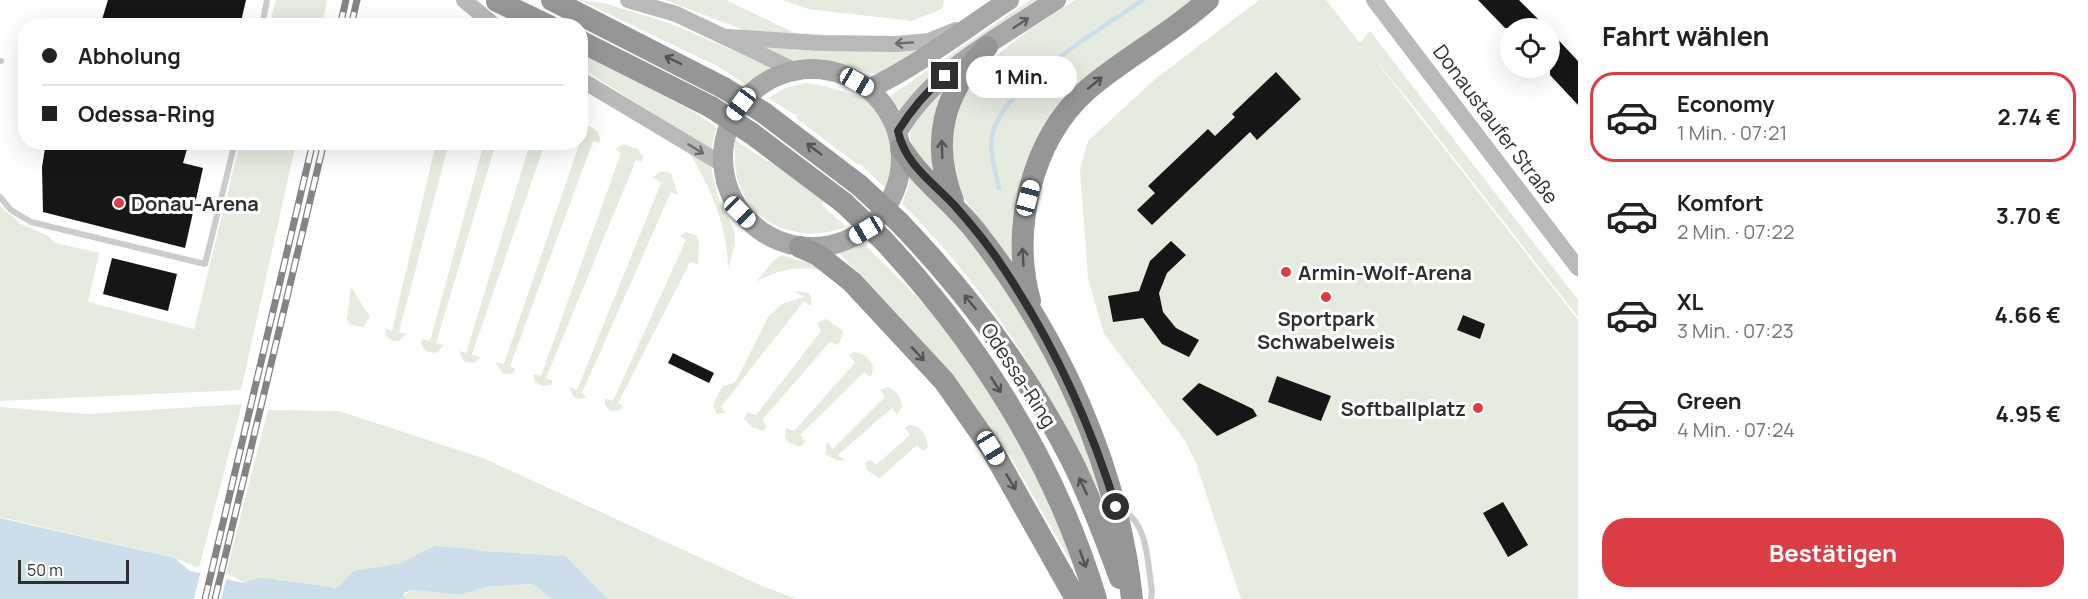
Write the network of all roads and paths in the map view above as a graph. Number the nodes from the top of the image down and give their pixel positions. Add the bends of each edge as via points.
1 (267, 0) edge
2 (464, 0) edge
3 (496, 0) edge
4 (552, 0) edge
5 (628, 0) edge
6 (1009, 0) edge
7 (1056, 0) edge
8 (1208, 0) edge
9 (1377, 2) edge
10 (264, 18) edge
11 (485, 18) edge
12 (533, 18) edge
13 (587, 18) edge
14 (588, 18) edge
15 (979, 20) junction
16 (728, 37) junction
17 (588, 45) edge
18 (987, 46) junction
19 (794, 70) junction
20 (588, 84) edge
21 (869, 89) junction
22 (899, 140) junction
23 (233, 150) edge
24 (722, 164) junction
25 (0, 197) edge
26 (955, 206) junction
27 (800, 247) junction
28 (1578, 268) edge
29 (1033, 314) junction
30 (1116, 507) junction
31 (1076, 599) edge
32 (1096, 599) edge
33 (1127, 599) edge
34 (1132, 599) edge
35 (1151, 599) edge

1 - 10 lane
2 - 11 main road
3 - 12 highway
13 -> 4 highway, Odessa-Ring, bridge
5 - 16 main road via 676,14
6 - 15 main road
18 -> 7 main road
29 -> 8 highway via 1025,276 1024,228 1033,178 1049,141 1085,92
9 - 28 main road, Donaustaufer Straße
33 -> 14 highway, Odessa-Ring, bridge via 1094,510 1044,410 972,303 899,222 859,185 764,113 724,88
15 -> 16 main road via 929,41 897,44
15 - 21 main road via 947,45
16 - 19 main road
17 -> 32 highway, Odessa-Ring, bridge via 711,107 751,133 797,165 883,240 952,320 1016,416 1072,527
18 - 22 main road via 917,102
26 -> 18 highway via 942,159 945,115 966,69
19 - 21 main road via 821,69 846,75
19 - 24 main road via 770,79 749,94 733,114 724,139
20 -> 24 main road
21 - 22 main road via 886,108
22 - 26 highway via 912,164
22 - 27 main road via 901,171 894,193 874,222 846,241
23 - 25 lane via 205,264 31,222 11,210
24 - 27 main road via 728,189 740,212 758,230 782,243
26 - 29 highway via 996,257
27 -> 31 highway via 818,255 852,282 944,381 991,448
29 - 30 highway via 1084,417
30 - 34 highway
30 - 35 lane via 1137,520 1142,530

